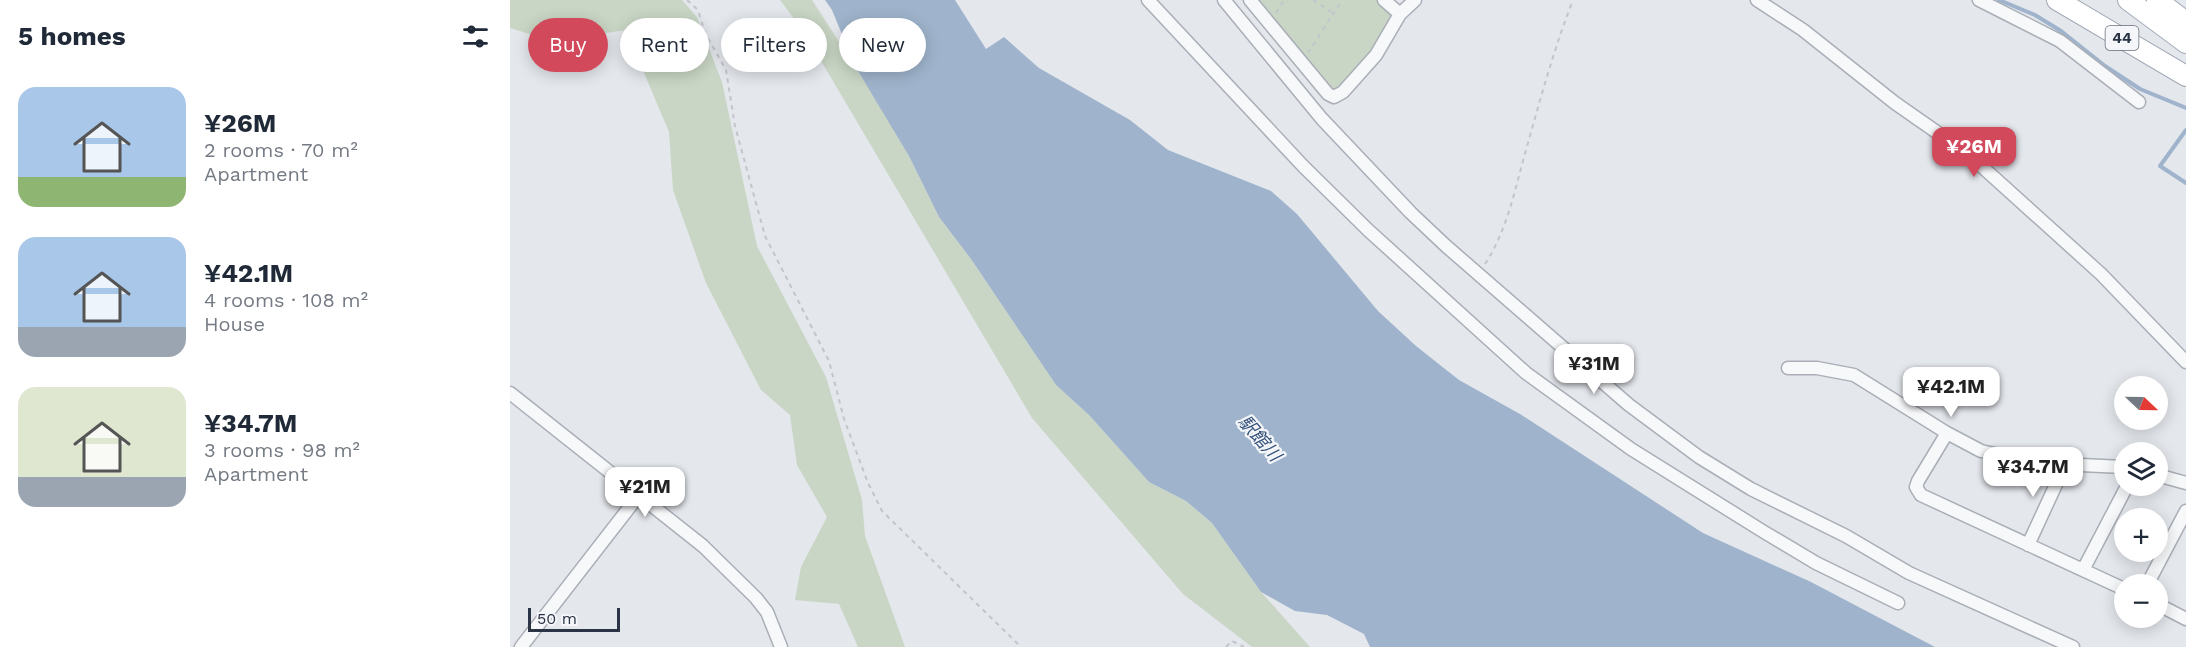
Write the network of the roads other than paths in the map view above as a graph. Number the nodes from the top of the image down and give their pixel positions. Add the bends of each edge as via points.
1 (1148, 0) edge
2 (1224, 0) edge
3 (1250, 0) edge
4 (1384, 0) edge
5 (1415, 0) edge
6 (1757, 0) edge
7 (1979, 0) edge
8 (2057, 0) edge
9 (2128, 0) edge
10 (2157, 0) edge
11 (1400, 14) junction
12 (2186, 22) edge
13 (2186, 43) edge
14 (2186, 76) edge
15 (2139, 102) dead end
16 (2186, 362) edge
17 (1788, 368) dead end
18 (510, 393) edge
19 (1947, 433) junction
20 (2065, 465) junction
21 (2114, 466) edge
22 (2168, 478) edge
23 (2186, 483) edge
24 (639, 495) junction
25 (2122, 496) edge
26 (2186, 511) edge
27 (2028, 544) junction
28 (2083, 570) junction
29 (2154, 574) edge
30 (2114, 584) edge
31 (1898, 603) dead end
32 (2168, 610) edge
33 (2186, 619) edge
34 (521, 647) edge
35 (781, 647) edge
36 (2073, 647) edge

1 - 31 street via 1368,230 1526,373 1631,449 1764,532 1816,563
2 - 36 street via 1322,119 1411,213 1629,405 1699,457 1751,489 1846,536 1909,573
3 - 11 street via 1334,97 1376,55
4 - 11 street
5 - 11 street
6 - 16 street via 1968,154 2101,274
7 - 15 street via 2060,41
8 - 14 main road, 44
9 - 13 main road, 44
10 - 12 main road
17 - 19 street via 1817,368 1854,375
18 - 24 street
19 - 20 street via 1981,451 2020,461
19 - 27 street via 1918,481 1916,488 1921,495
20 - 21 street
20 - 27 street
22 - 23 street
24 - 34 street
24 - 35 street via 704,546 756,598
25 - 28 street
26 - 29 street
27 - 28 street
28 - 30 street
32 - 33 street

